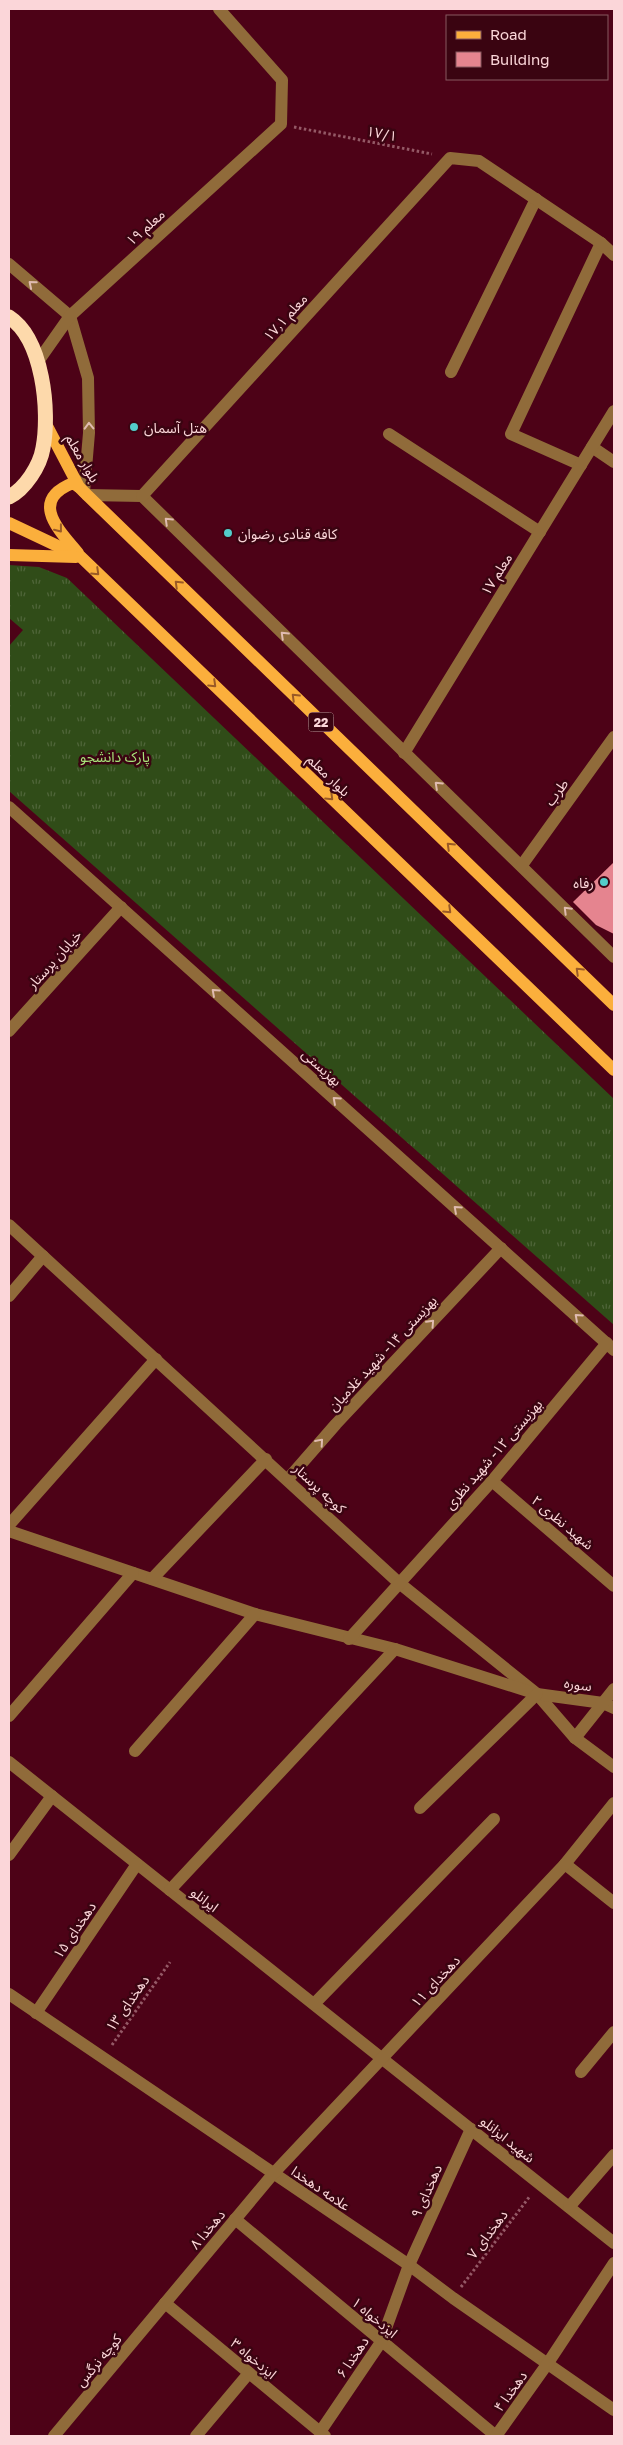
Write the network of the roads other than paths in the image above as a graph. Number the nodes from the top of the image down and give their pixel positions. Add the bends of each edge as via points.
1 (219, 9) edge
2 (536, 199) junction
3 (601, 243) junction
4 (614, 255) edge
5 (9, 264) edge
6 (70, 316) junction
7 (9, 317) edge
8 (38, 360) junction
9 (451, 372) dead end
10 (614, 411) edge
11 (46, 424) junction
12 (389, 434) dead end
13 (592, 447) junction
14 (614, 462) edge
15 (581, 465) junction
16 (83, 491) junction
17 (142, 496) junction
18 (9, 497) edge
19 (9, 523) edge
20 (540, 532) junction
21 (9, 555) edge
22 (81, 557) junction
23 (614, 737) edge
24 (404, 753) junction
25 (9, 807) edge
26 (522, 864) junction
27 (121, 908) junction
28 (614, 957) edge
29 (614, 1005) edge
30 (9, 1031) edge
31 (614, 1070) edge
32 (9, 1225) edge
33 (501, 1248) junction
34 (43, 1256) junction
35 (9, 1296) edge
36 (611, 1347) edge
37 (156, 1358) junction
38 (266, 1458) junction
39 (288, 1479) junction
40 (492, 1481) junction
41 (9, 1525) edge
42 (9, 1531) edge
43 (133, 1573) junction
44 (152, 1579) junction
45 (398, 1582) junction
46 (614, 1586) edge
47 (255, 1614) junction
48 (349, 1639) junction
49 (394, 1649) junction
50 (614, 1689) edge
51 (537, 1694) junction
52 (609, 1706) edge
53 (9, 1716) edge
54 (575, 1738) junction
55 (135, 1751) dead end
56 (9, 1762) edge
57 (614, 1767) edge
58 (52, 1796) junction
59 (614, 1803) edge
60 (420, 1808) dead end
61 (494, 1819) dead end
62 (9, 1855) edge
63 (137, 1864) junction
64 (565, 1864) junction
65 (170, 1890) junction
66 (614, 1903) edge
67 (9, 1994) edge
68 (314, 2004) junction
69 (36, 2012) junction
70 (614, 2032) edge
71 (383, 2059) junction
72 (581, 2072) dead end
73 (471, 2129) junction
74 (614, 2155) edge
75 (273, 2174) junction
76 (569, 2207) junction
77 (235, 2219) junction
78 (614, 2243) edge
79 (614, 2263) edge
80 (409, 2265) junction
81 (165, 2303) junction
82 (381, 2342) junction
83 (548, 2363) junction
84 (248, 2373) junction
85 (614, 2410) edge
86 (61, 2434) edge
87 (322, 2434) edge
88 (196, 2436) edge
89 (496, 2436) edge

1 - 6 street, معلم ۱۹ via 282,80 281,124
2 - 3 street
2 - 9 street
2 - 17 street, معلم ۱۷٫۱ via 479,161 450,158
3 - 4 street
3 - 15 street via 510,434
6 -> 5 street
6 - 8 street, معلم ۱۹
16 -> 6 street via 89,433 88,378
7 - 8 highway via 29,338
8 - 11 highway
10 - 13 street, معلم ۱۷
11 - 16 main road, بلوار معلم / 22
11 - 18 highway via 43,450 32,475
12 - 20 street
13 - 14 street
13 - 15 street, معلم ۱۷
15 - 20 street, معلم ۱۷
16 - 17 street
16 -> 22 main road via 72,484 57,492 52,500 50,518
29 -> 16 main road, بلوار معلم / 22
24 -> 17 street
19 - 22 main road, بلوار معلم
20 - 24 street, معلم ۱۷
21 - 22 main road
22 -> 31 main road, بلوار معلم
23 - 26 street, طرب
26 -> 24 street
25 - 27 street, بهزیستی
28 -> 26 street
27 - 30 street, خیابان پرستار
33 -> 27 street, بهزیستی
32 - 34 street, کوچه پرستار
36 -> 33 street, بهزیستی
39 -> 33 street, بهزیستی ۱۴- شهید غلامیان
34 - 35 street
34 - 37 street, کوچه پرستار
36 - 40 street, بهزیستی ۱۲- شهید نظری
37 - 38 street, کوچه پرستار
37 - 41 street
38 - 39 street, کوچه پرستار
38 - 44 street
39 - 45 street, کوچه پرستار
40 - 45 street, بهزیستی ۱۲- شهید نظری
40 - 46 street, شهید نظری ۲
42 - 43 street, سوره
43 - 44 street, سوره
43 - 53 street
44 - 47 street, سوره
45 - 48 street, بهزیستی ۱۲- شهید نظری
45 - 51 street, کوچه پرستار
47 - 48 street, سوره
47 - 55 street
48 - 49 street, سوره
49 - 51 street, سوره
49 - 65 street
50 - 52 street
51 - 52 street, سوره
51 - 54 street, کوچه پرستار
51 - 60 street
52 - 54 street
54 - 57 street, کوچه پرستار
56 - 58 street, ایرانلو
58 - 62 street
58 - 63 street, ایرانلو
59 - 64 street, دهخدای ۱۱
61 - 68 street
63 - 65 street, ایرانلو
63 - 69 street, دهخدای ۱۵
64 - 66 street
64 - 71 street, دهخدای ۱۱
65 - 68 street, ایرانلو
67 - 69 street, علامه دهخدا
68 - 71 street, ایرانلو
69 - 75 street, علامه دهخدا
70 - 72 street
71 - 73 street, شهید ایزانلو
71 - 75 street, دهخدای ۱۱
73 - 76 street, شهید ایزانلو
73 - 80 street, دهخدای ۹
74 - 76 street
75 - 77 street, دهخدا ۸
75 - 80 street, علامه دهخدا
76 - 78 street, شهید ایزانلو
77 - 81 street, دهخدا ۸
77 - 82 street, ایزدخواه ۱
79 - 83 street, دهخدا ۴
80 - 82 street, دهخدا ۶
80 - 83 street, علامه دهخدا
81 - 84 street, ایزدخواه ۳
81 - 86 street, کوچه نرگس
82 - 87 street, دهخدا ۶
82 - 89 street, ایزدخواه ۱
83 - 85 street, علامه دهخدا
83 - 89 street, دهخدا ۴
84 - 87 street, ایزدخواه ۳
84 - 88 street

